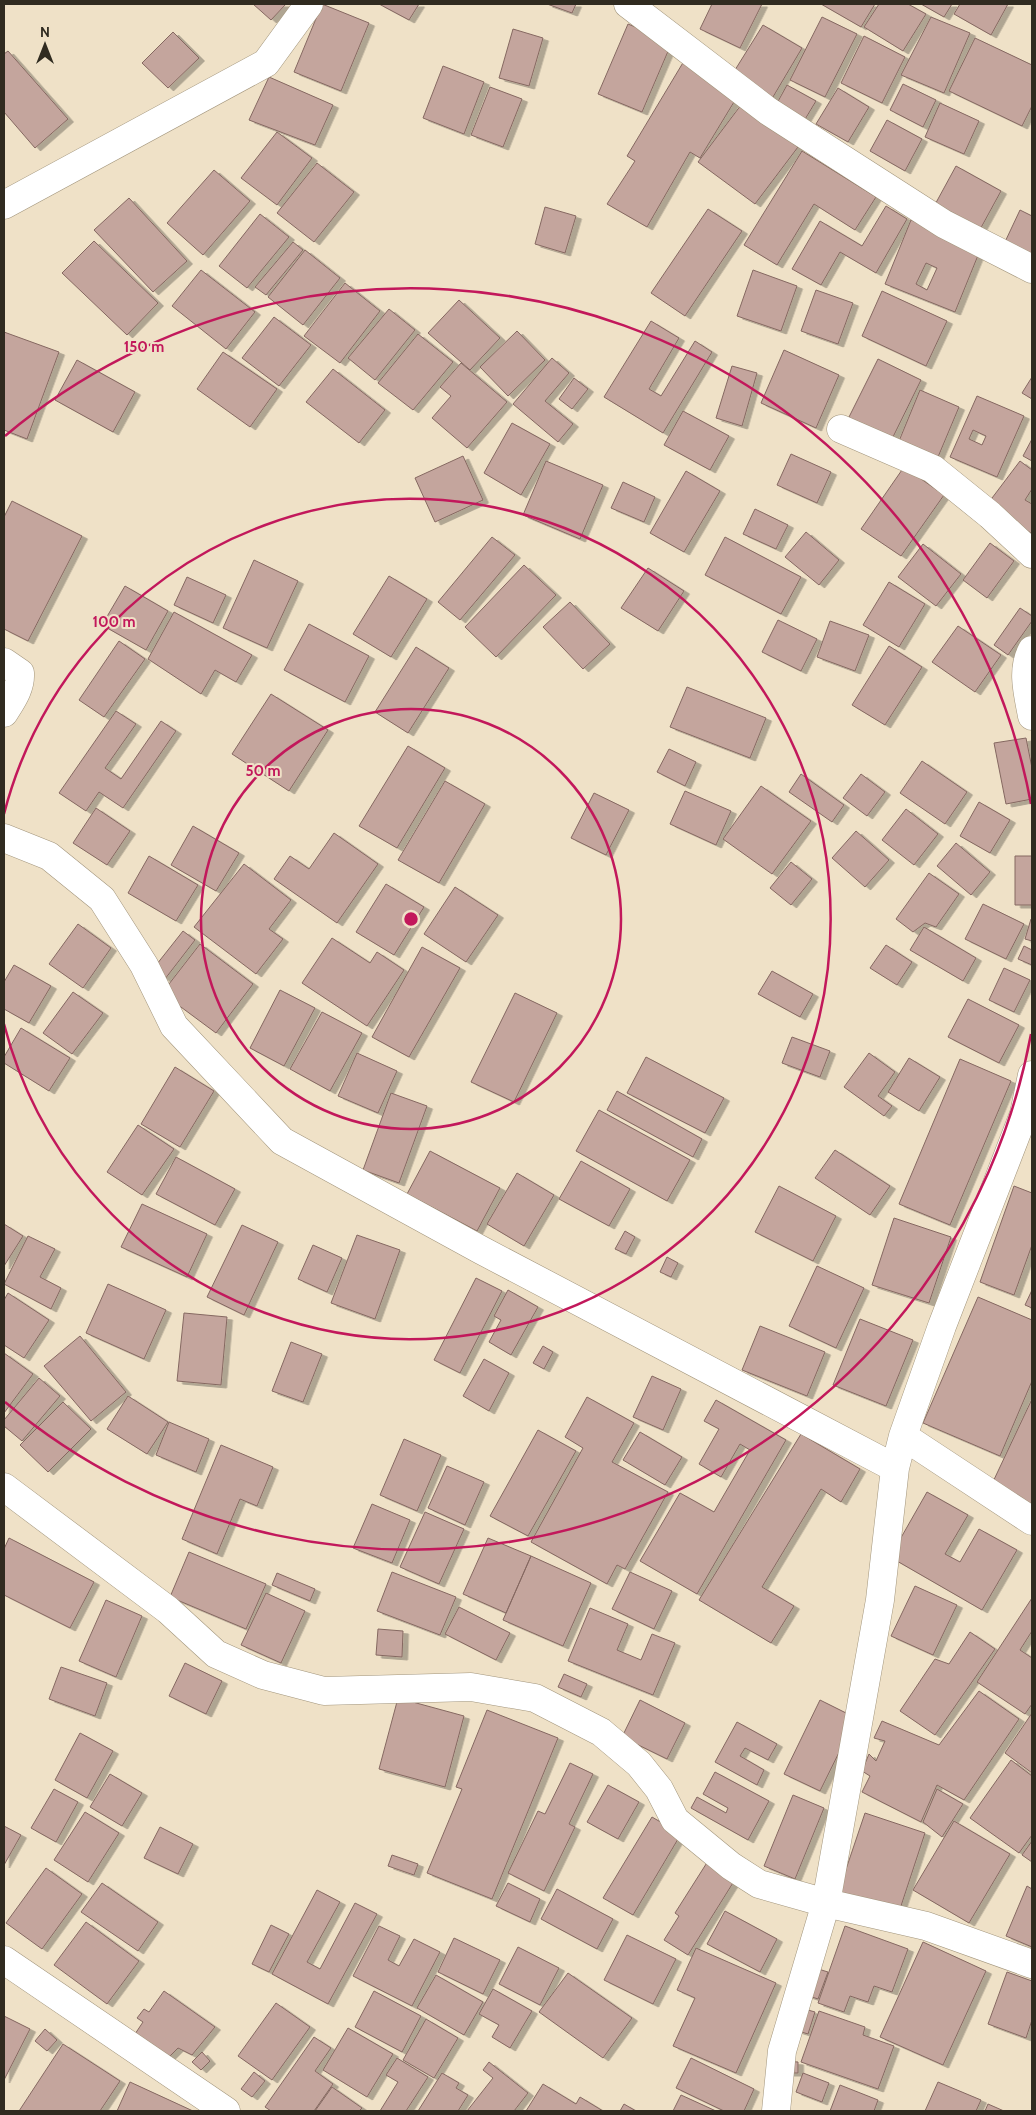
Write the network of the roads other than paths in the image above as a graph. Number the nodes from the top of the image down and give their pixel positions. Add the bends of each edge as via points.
1 (309, 4) edge
2 (628, 4) edge
3 (4, 205) edge
4 (1032, 269) edge
5 (841, 428) dead end
6 (1032, 554) edge
7 (1032, 650) edge
8 (4, 662) edge
9 (4, 713) edge
10 (1032, 716) edge
11 (4, 838) edge
12 (1032, 1075) edge
13 (1028, 1116) edge
14 (903, 1436) junction
15 (895, 1468) junction
16 (4, 1487) edge
17 (1032, 1522) edge
18 (826, 1903) junction
19 (4, 1960) edge
20 (1032, 1964) edge
21 (226, 2111) edge
22 (776, 2111) edge

1 - 3 street via 266,63
2 - 4 street via 768,112 944,224
5 - 6 street via 933,468
7 - 10 street via 1026,673
8 - 9 street via 20,673 21,679
11 - 15 street via 49,856 102,898 144,965 174,1026 282,1141 481,1250
12 - 13 street
13 - 14 street via 942,1326
14 - 15 street
14 - 17 street
15 - 18 street via 880,1600
16 - 18 street via 161,1604 216,1654 263,1675 324,1691 472,1686 535,1698 601,1732 640,1764 659,1789 675,1820 731,1866 759,1884
18 - 20 street via 926,1926
18 - 22 street via 782,2052
19 - 21 street

